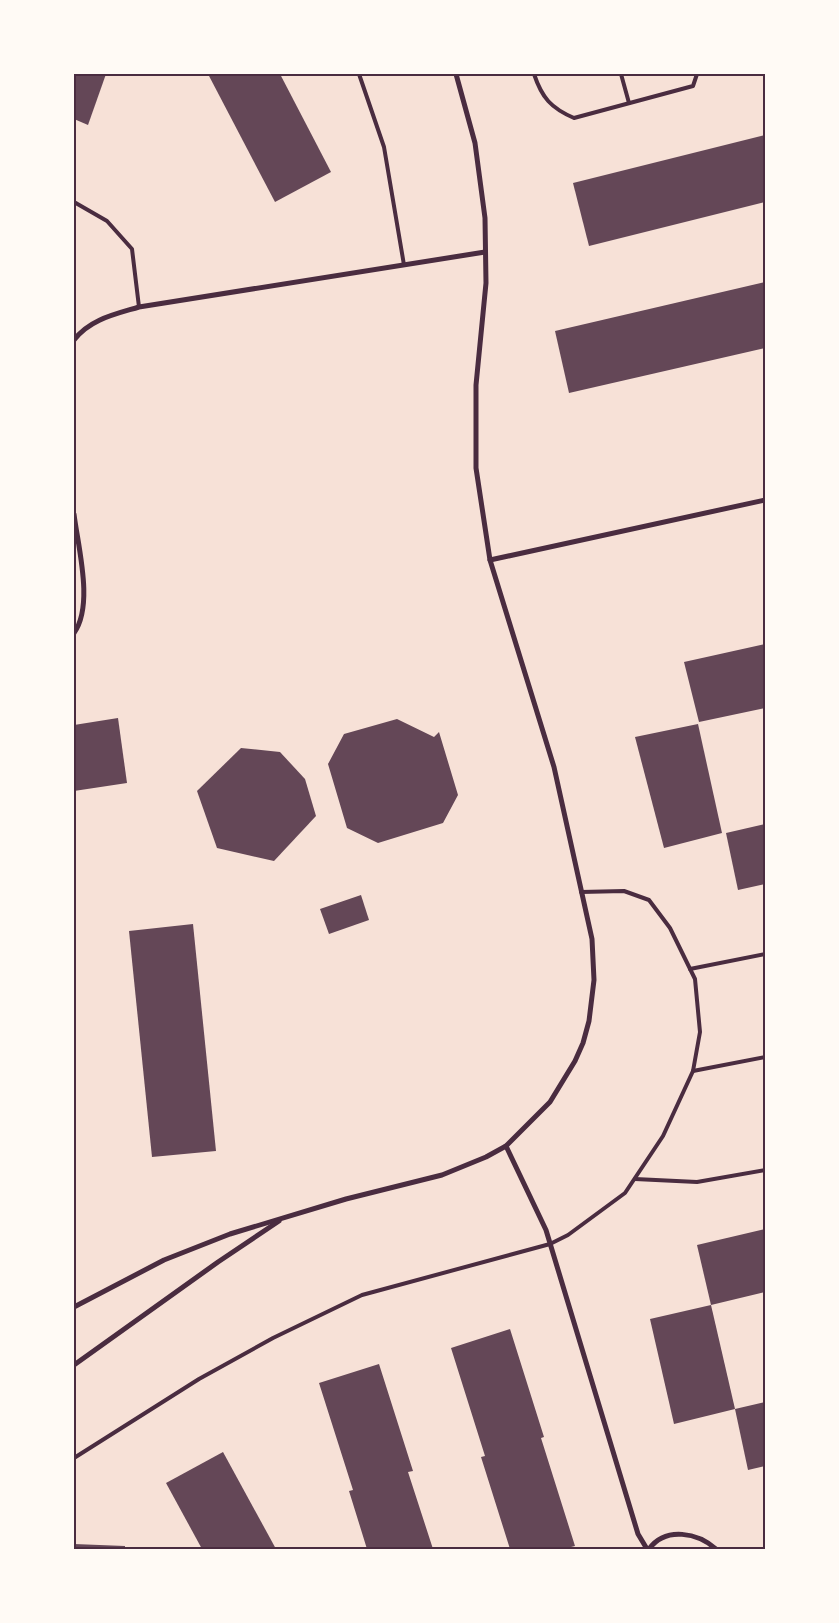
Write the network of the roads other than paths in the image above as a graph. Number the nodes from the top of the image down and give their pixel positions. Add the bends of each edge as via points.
1 (359, 74) edge
2 (456, 74) edge
3 (534, 74) edge
4 (621, 74) edge
5 (697, 74) edge
6 (628, 104) junction
7 (74, 202) edge
8 (485, 252) junction
9 (404, 265) junction
10 (140, 307) junction
11 (74, 340) edge
12 (765, 500) edge
13 (74, 514) edge
14 (490, 560) junction
15 (74, 633) edge
16 (582, 892) junction
17 (765, 954) edge
18 (690, 969) junction
19 (765, 1057) edge
20 (693, 1071) junction
21 (506, 1146) junction
22 (765, 1170) edge
23 (634, 1179) junction
24 (284, 1218) junction
25 (550, 1244) junction
26 (74, 1307) edge
27 (74, 1365) edge
28 (74, 1458) edge
29 (648, 1549) edge
30 (716, 1549) edge

1 - 9 lane via 384,147
2 - 8 street via 475,143 485,218
3 - 6 lane via 539,90 555,110 574,118
4 - 6 lane
5 - 6 lane via 693,86
7 - 10 lane via 107,221 132,249
8 - 9 street
8 - 14 street via 486,283 476,385 475,441
9 - 10 street
10 - 11 street via 100,318
12 - 14 street
13 - 15 street via 85,599 79,626
14 - 16 street via 554,767
16 - 18 lane via 624,891 649,900 670,928
16 - 21 street via 592,939 594,980 583,1043 576,1061 550,1102
17 - 18 lane
18 - 20 lane via 695,979 700,1032
19 - 20 lane
20 - 23 lane via 663,1136
21 - 24 street via 469,1166 442,1175
21 - 25 street
22 - 23 lane via 697,1182
23 - 25 lane via 625,1193 568,1235
24 - 26 street via 230,1234 164,1260
24 - 27 street
25 - 28 lane via 362,1295 273,1338 199,1379
25 - 29 street via 638,1534
29 - 30 street via 669,1536 688,1534 706,1540

